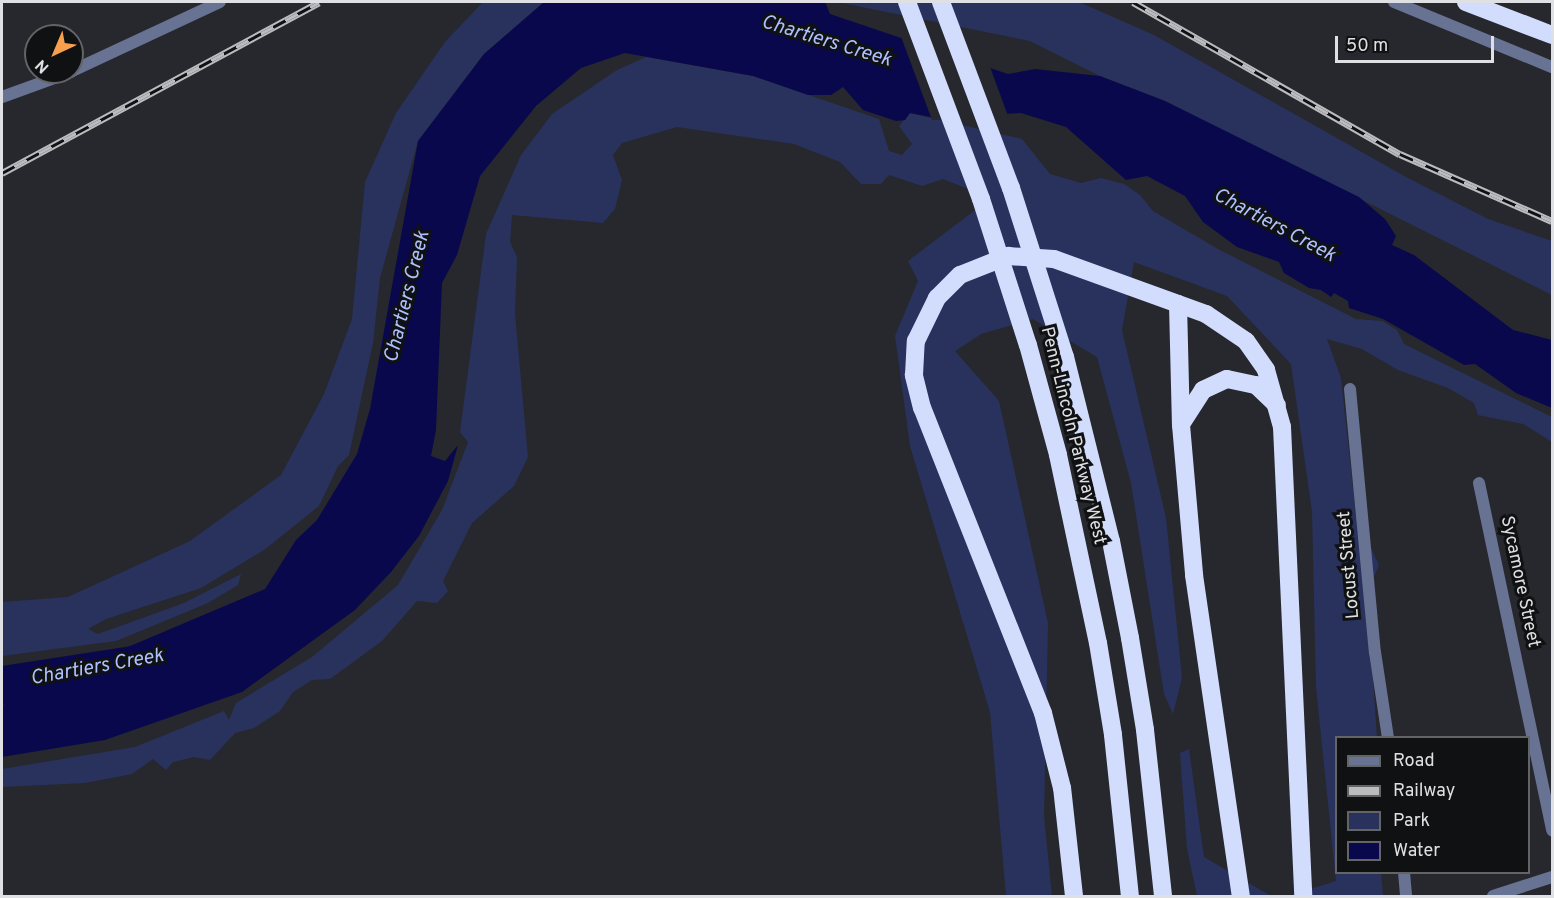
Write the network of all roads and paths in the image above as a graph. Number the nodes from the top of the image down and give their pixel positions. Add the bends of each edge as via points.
1 (219, 2) edge
2 (907, 2) edge
3 (941, 2) edge
4 (1394, 2) edge
5 (1466, 2) edge
6 (1552, 36) edge
7 (84, 66) edge
8 (1552, 67) edge
9 (38, 84) edge
10 (2, 97) edge
11 (1178, 304) junction
12 (1350, 389) dead end
13 (1278, 406) junction
14 (1181, 425) junction
15 (1479, 483) dead end
16 (1388, 736) edge
17 (1552, 830) edge
18 (1404, 874) edge
19 (1552, 877) edge
20 (1074, 897) edge
21 (1130, 897) edge
22 (1163, 897) edge
23 (1241, 897) edge
24 (1303, 897) edge
25 (1406, 897) edge
26 (1493, 897) edge

1 - 7 street
2 - 21 highway, Penn-Lincoln Parkway West, bridge via 981,199 1058,455 1094,622 1113,735
3 - 22 highway, Penn-Lincoln Parkway West, bridge via 1011,188 1065,357 1111,541 1149,763
4 - 8 street
5 - 6 highway
9 - 10 street
11 - 13 highway via 1221,321 1246,341 1266,370
11 - 14 highway
11 - 20 highway, bridge via 1054,259 1024,254 975,266 947,285 928,311 914,357 922,408 1043,713 1062,788
12 - 16 street, Locust Street via 1375,652
13 - 14 highway via 1256,385 1227,379 1203,390
13 - 24 highway
14 - 23 highway via 1194,575
15 - 17 street, Sycamore Street
18 - 25 street
19 - 26 street

